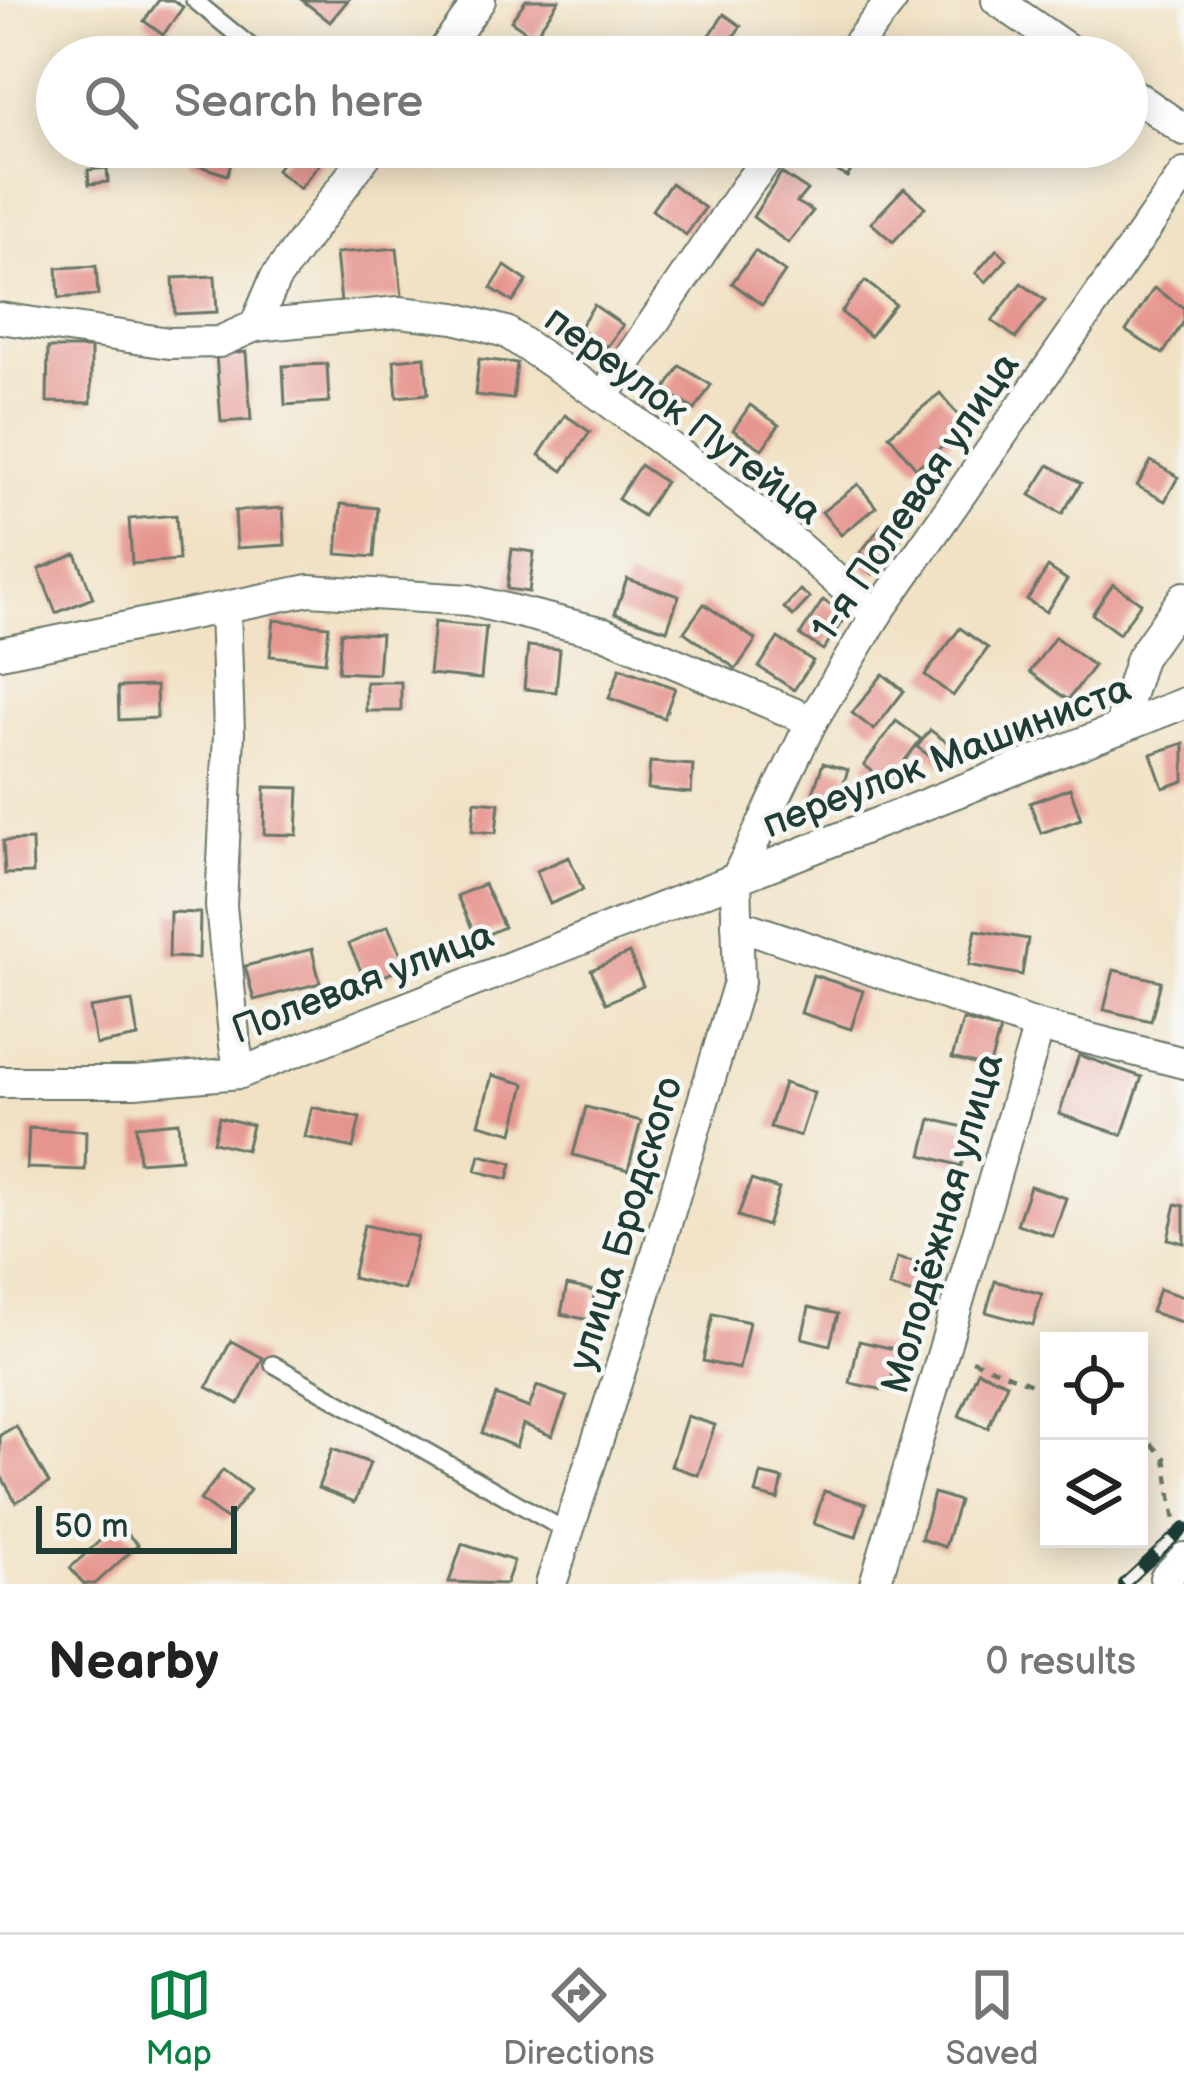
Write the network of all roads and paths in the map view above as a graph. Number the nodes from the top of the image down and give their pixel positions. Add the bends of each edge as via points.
1 (194, 0) edge
2 (480, 0) edge
3 (892, 0) edge
4 (997, 0) edge
5 (238, 36) edge
6 (454, 36) edge
7 (864, 36) edge
8 (1049, 36) edge
9 (1148, 105) edge
10 (1184, 130) edge
11 (357, 168) edge
12 (761, 168) edge
13 (1184, 174) edge
14 (0, 319) edge
15 (255, 326) junction
16 (603, 398) junction
17 (1184, 597) edge
18 (225, 608) junction
19 (876, 615) junction
20 (0, 653) edge
21 (1184, 704) edge
22 (812, 721) junction
23 (1119, 729) junction
24 (736, 879) junction
25 (737, 924) junction
26 (1040, 1026) junction
27 (1184, 1063) edge
28 (240, 1073) junction
29 (0, 1082) edge
30 (944, 1348) junction
31 (273, 1364) dead end
32 (1040, 1387) edge
33 (1148, 1440) edge
34 (568, 1532) junction
35 (1173, 1572) edge
36 (551, 1584) edge
37 (875, 1584) edge

1 - 5 lane
2 - 6 street
3 - 7 street
4 - 8 street
9 - 10 street
11 - 15 street via 275,279
12 - 16 street
13 - 19 street, 1-я Полевая улица
14 - 15 street, переулок Путейца via 169,343 219,343
15 - 16 street, переулок Путейца via 399,312 455,318 506,332
16 - 19 street, переулок Путейца via 770,522
17 - 23 street via 1141,658
18 - 20 street
18 - 22 street via 309,590 470,600 604,633
18 - 28 street via 221,906
19 - 22 street, 1-я Полевая улица
21 - 23 street, переулок Машиниста
22 - 24 street, 1-я Полевая улица
23 - 24 street, переулок Машиниста
24 - 25 street, улица Бродского
24 - 28 street, Полевая улица
25 - 26 street
25 - 34 street, улица Бродского via 739,982
26 - 27 street, Молодёжная улица
26 - 30 street, Молодёжная улица
28 - 29 street, Полевая улица
30 - 32 path
30 - 37 street, Молодёжная улица
31 - 34 lane
33 - 35 path via 1165,1458 1177,1534
34 - 36 street, улица Бродского

